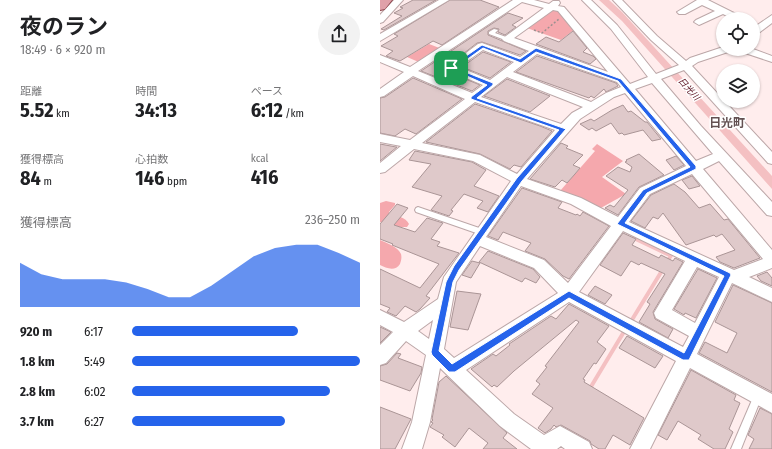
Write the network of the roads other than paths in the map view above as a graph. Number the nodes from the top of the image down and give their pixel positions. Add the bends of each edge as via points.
1 (385, 0) edge
2 (399, 0) edge
3 (446, 0) edge
4 (519, 0) edge
5 (523, 0) edge
6 (586, 0) edge
7 (617, 0) edge
8 (703, 0) edge
9 (556, 3) edge
10 (380, 6) edge
11 (722, 10) junction
12 (682, 12) dead end
13 (726, 12) edge
14 (772, 18) edge
15 (380, 20) edge
16 (699, 22) dead end
17 (760, 24) edge
18 (760, 26) edge
19 (496, 30) dead end
20 (772, 30) edge
21 (380, 38) edge
22 (507, 39) junction
23 (536, 50) junction
24 (716, 53) edge
25 (760, 55) edge
26 (380, 58) edge
27 (772, 59) edge
28 (521, 61) junction
29 (684, 66) junction
30 (412, 72) junction
31 (505, 73) junction
32 (655, 77) junction
33 (491, 84) junction
34 (623, 84) junction
35 (380, 94) edge
36 (473, 98) junction
37 (591, 106) junction
38 (563, 129) junction
39 (380, 138) edge
40 (412, 145) junction
41 (721, 155) junction
42 (772, 160) edge
43 (694, 168) junction
44 (380, 169) edge
45 (519, 180) junction
46 (418, 210) dead end
47 (772, 211) edge
48 (620, 224) junction
49 (479, 236) junction
50 (694, 259) junction
51 (772, 261) edge
52 (730, 276) junction
53 (569, 294) junction
54 (772, 295) edge
55 (445, 302) junction
56 (380, 317) edge
57 (405, 331) junction
58 (698, 333) junction
59 (435, 352) junction
60 (380, 357) edge
61 (686, 358) junction
62 (452, 369) junction
63 (758, 396) junction
64 (772, 404) edge
65 (412, 449) edge
66 (582, 449) edge
67 (640, 449) edge
68 (736, 449) edge

1 - 10 main road
2 - 15 street
3 - 21 street
4 - 30 street
5 - 9 street
6 - 32 street via 601,13
7 - 29 street
8 - 11 street
8 - 12 street
9 - 22 street
9 - 34 street
11 - 13 street
11 - 16 street
14 - 17 street
18 - 20 street
19 - 22 lane via 491,33
22 - 23 street
23 - 28 street
23 - 34 street
24 - 29 street
25 - 27 street
26 - 30 street
28 - 31 street
28 - 33 street via 482,46 451,68
29 - 32 street
29 - 42 street
30 - 35 street
30 - 36 street
31 - 33 street
31 - 37 street
32 - 34 street
32 - 41 street
33 - 36 street
34 - 37 street
34 - 43 street
36 - 38 street
36 - 40 street
37 - 38 street
38 - 45 street
39 - 40 street
40 - 44 street
40 - 45 street via 476,158
41 - 43 street
41 - 47 street
43 - 48 street via 645,192
43 - 51 street
45 - 48 street via 576,201
45 - 49 street
46 - 49 lane
48 - 50 street
48 - 53 street
49 - 53 street via 539,264
49 - 55 street via 449,282
50 - 52 street
50 - 58 street via 662,313
51 - 52 street
52 - 54 street
52 - 58 street
53 - 61 street
53 - 62 street
55 - 57 street
55 - 59 street
56 - 57 street
57 - 59 street
57 - 60 street
58 - 61 street
59 - 62 street
59 - 65 street
61 - 63 street
61 - 67 street
62 - 66 street via 507,420 544,447 560,435
63 - 64 street
63 - 68 lane

